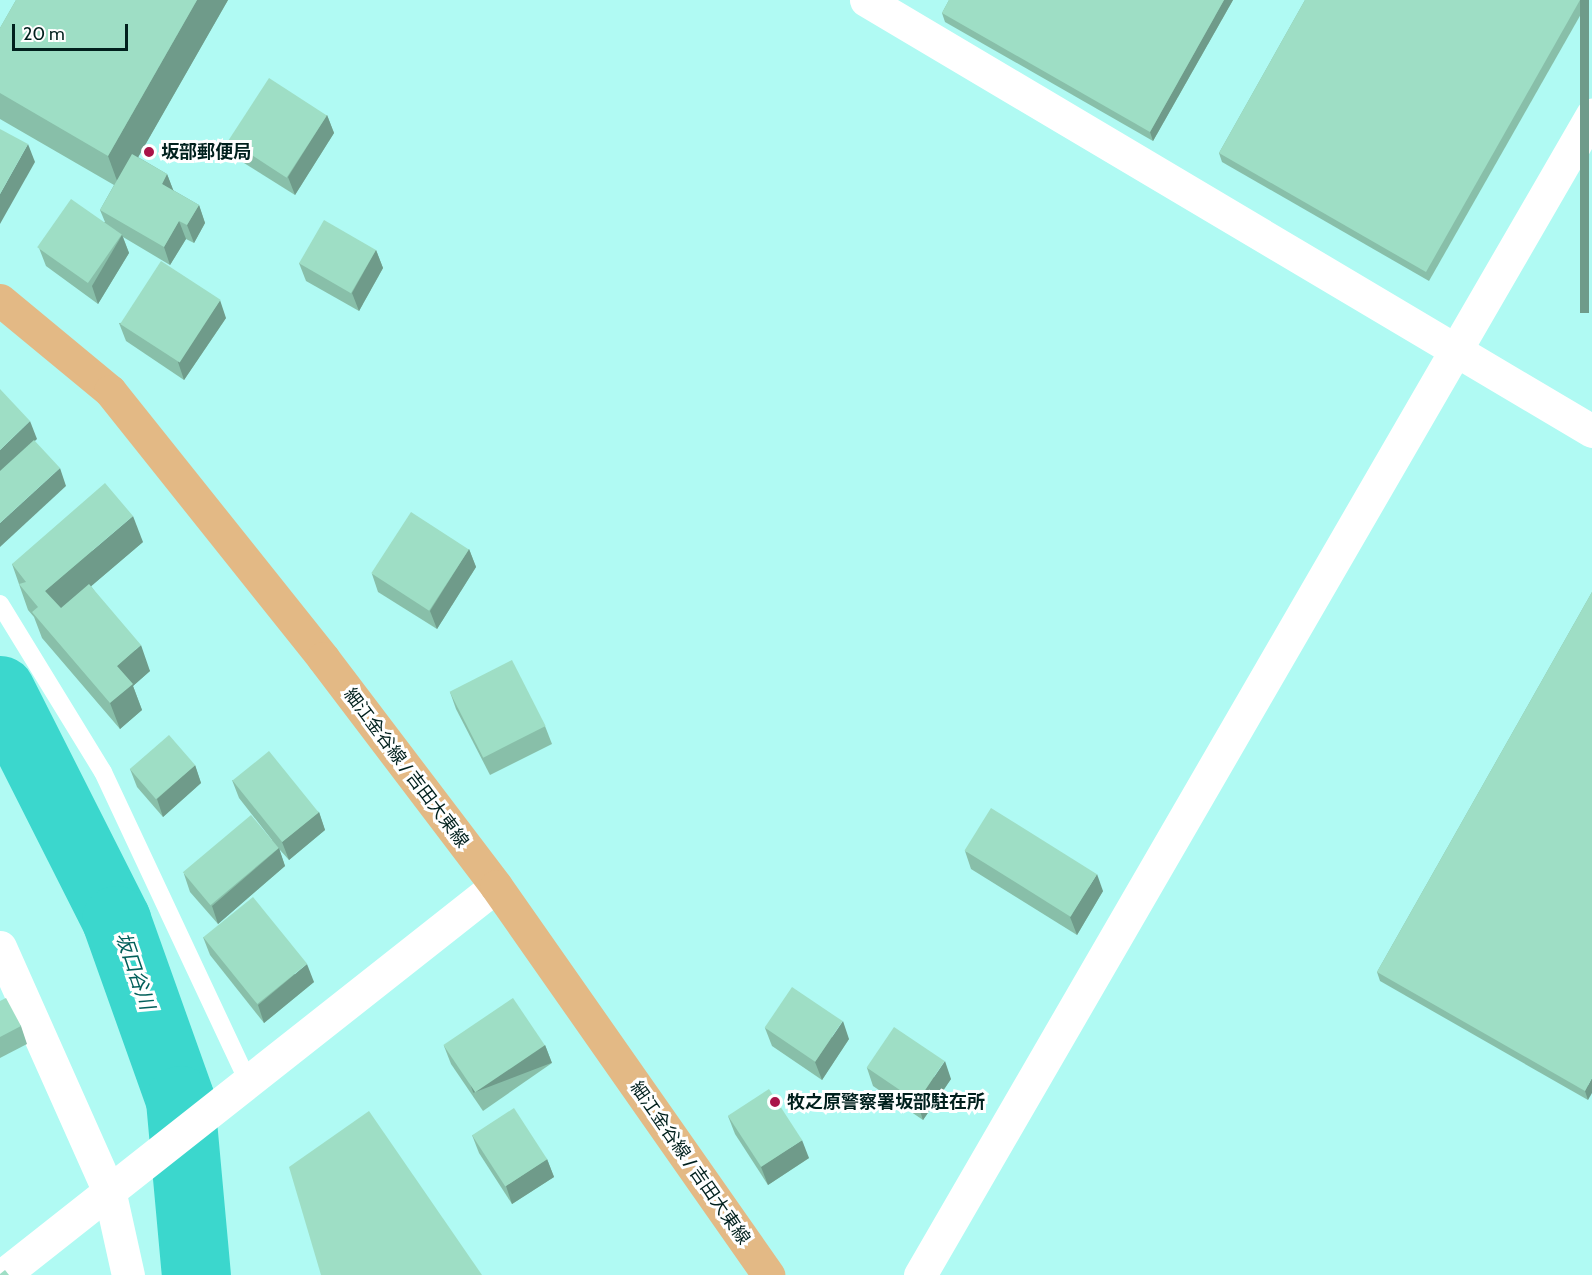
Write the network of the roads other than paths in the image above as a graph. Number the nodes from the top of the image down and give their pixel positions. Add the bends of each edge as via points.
1 (866, 0) edge
2 (1592, 115) edge
3 (0, 300) edge
4 (1453, 349) junction
5 (1592, 431) edge
6 (0, 604) edge
7 (496, 886) junction
8 (0, 947) edge
9 (236, 1090) junction
10 (110, 1194) junction
11 (3, 1275) edge
12 (128, 1275) edge
13 (768, 1275) edge
14 (920, 1275) edge

1 - 4 street
2 - 4 street
3 - 7 main road, 細江金谷線 / 吉田大東線 via 110,391
4 - 5 street
4 - 14 street
6 - 9 lane via 103,772
7 - 9 street
7 - 13 main road, 細江金谷線 / 吉田大東線
8 - 10 street
9 - 10 street
10 - 11 street
10 - 12 street

